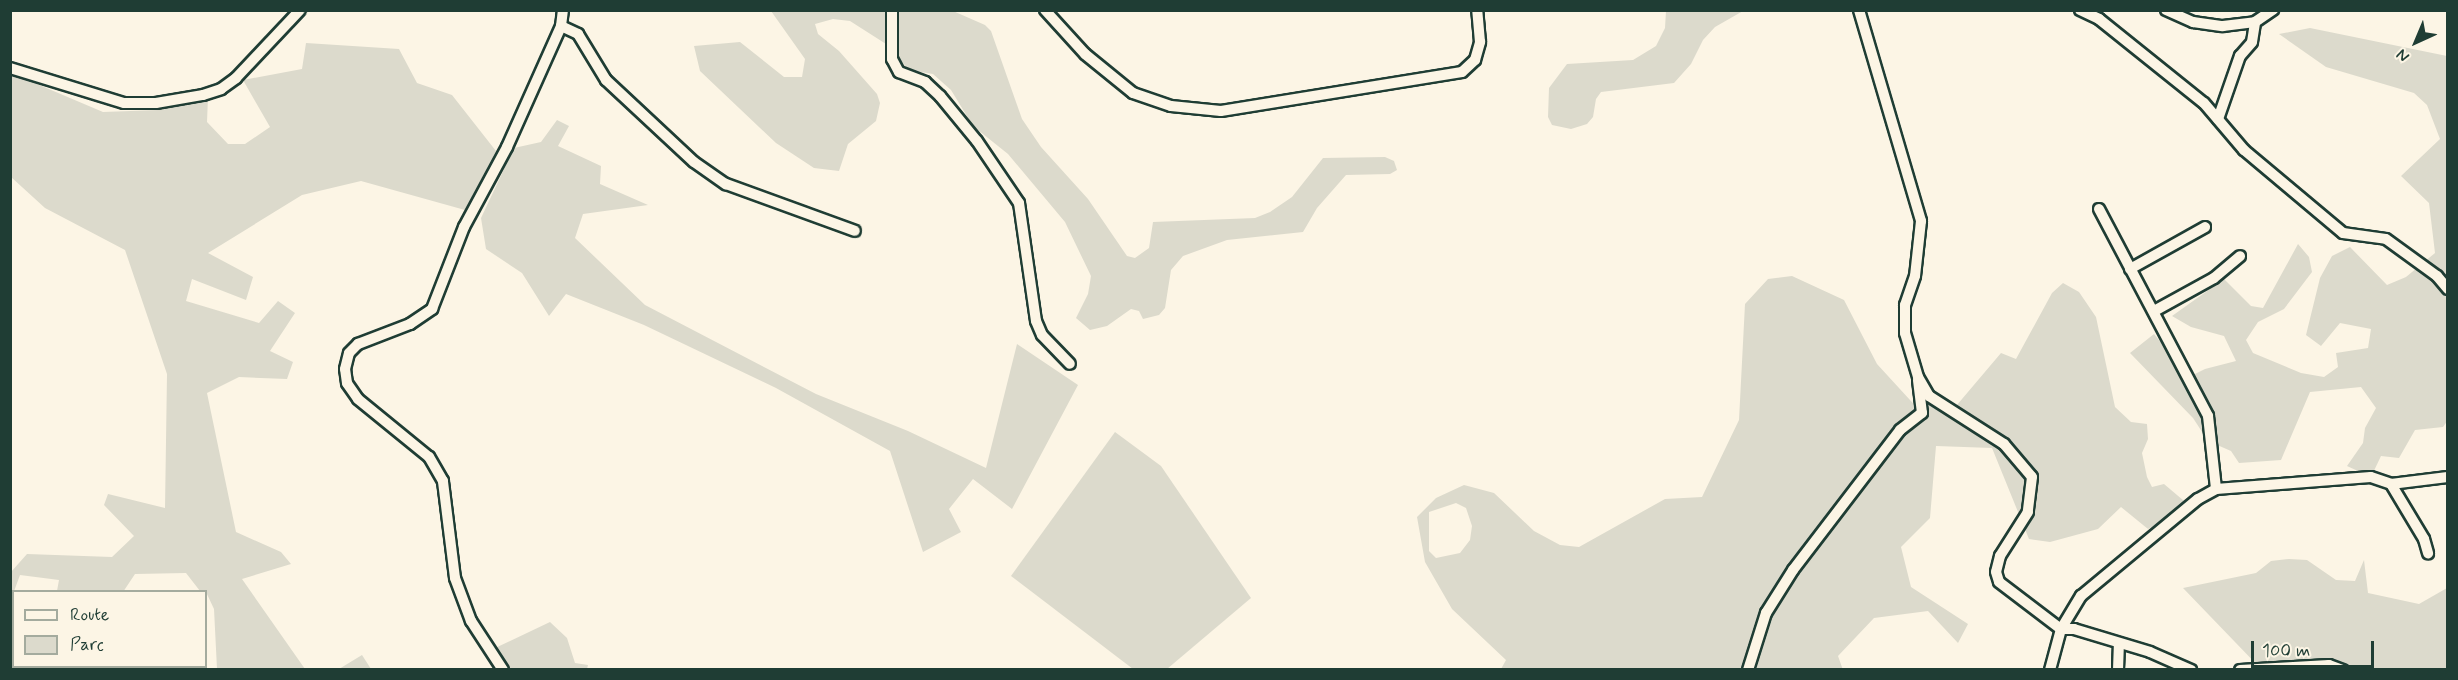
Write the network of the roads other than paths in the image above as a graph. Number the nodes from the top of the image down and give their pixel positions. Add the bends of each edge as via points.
1 (300, 10) edge
2 (563, 10) edge
3 (892, 10) edge
4 (1045, 10) edge
5 (1477, 10) edge
6 (1858, 10) edge
7 (2080, 10) edge
8 (2166, 10) edge
9 (2273, 10) edge
10 (2255, 22) junction
11 (561, 26) junction
12 (10, 68) edge
13 (2217, 119) junction
14 (2099, 209) dead end
15 (2205, 226) dead end
16 (855, 231) dead end
17 (2240, 256) dead end
18 (2130, 268) junction
19 (2448, 289) edge
20 (2156, 310) junction
21 (1070, 364) dead end
22 (1918, 377) junction
23 (2448, 477) edge
24 (2391, 484) junction
25 (2216, 489) junction
26 (2428, 553) dead end
27 (2061, 629) junction
28 (2119, 645) junction
29 (503, 669) edge
30 (1748, 669) edge
31 (2050, 669) edge
32 (2118, 669) edge
33 (2191, 669) edge
34 (2240, 669) edge
35 (2343, 669) edge

1 - 12 street via 236,78 221,89 193,97 124,103
2 - 11 street
3 - 21 street via 892,59 899,72 925,82 935,91 1014,193 1024,218 1036,321 1042,335
4 - 5 street via 1085,54 1133,93 1171,106 1221,111 1462,72 1475,60 1480,42
6 - 22 street via 1921,222 1915,276 1905,305 1905,333
7 - 13 street via 2099,19
8 - 10 street via 2193,22 2223,27
9 - 10 street
10 - 13 street via 2252,42 2240,56
11 - 16 street via 578,34 606,80 694,162 726,183
11 - 29 street via 507,147 464,227 432,309 410,324 358,344 345,369 347,383 358,399 429,457 443,481 456,578 471,621
13 - 19 street via 2290,191 2343,233 2386,238 2437,276
14 - 18 street
15 - 18 street
17 - 20 street via 2214,278
18 - 20 street
20 - 25 street via 2208,416
22 - 27 street via 1929,396 2004,444 2032,477 2028,512 2007,540 1996,572 1999,582 2013,596
22 - 30 street via 1922,413 1900,430 1793,570 1766,613
23 - 24 street
24 - 25 street via 2371,477
24 - 26 street via 2424,538
25 - 27 street via 2198,499 2081,596
27 - 28 street via 2074,629
27 - 31 street
28 - 32 street
28 - 33 street
34 - 35 street

